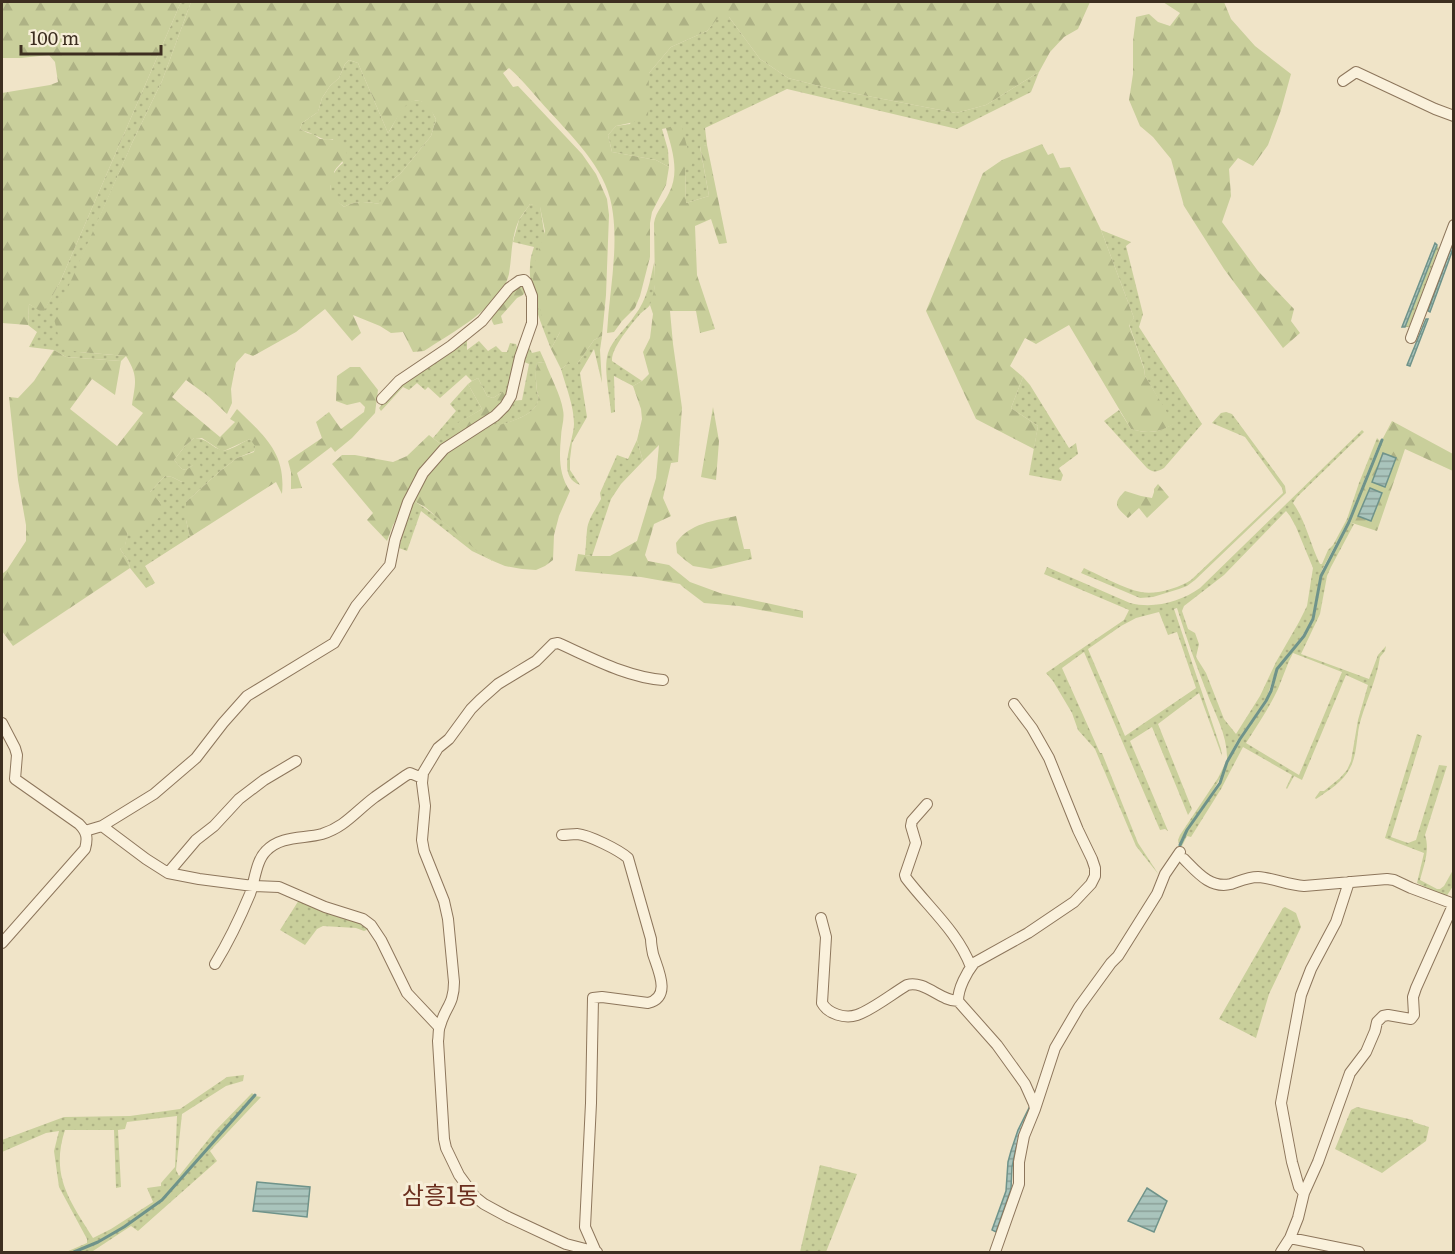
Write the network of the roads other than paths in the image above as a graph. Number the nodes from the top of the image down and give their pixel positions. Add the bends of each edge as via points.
1 (1343, 81) dead end
2 (1454, 116) edge
3 (1454, 225) edge
4 (1411, 338) dead end
5 (382, 399) dead end
6 (663, 680) dead end
7 (1014, 704) dead end
8 (2, 723) edge
9 (296, 761) dead end
10 (422, 778) junction
11 (927, 804) dead end
12 (102, 826) junction
13 (85, 831) junction
14 (562, 835) dead end
15 (168, 873) junction
16 (1349, 882) junction
17 (253, 886) junction
18 (1453, 903) edge
19 (821, 918) dead end
20 (2, 943) edge
21 (215, 964) dead end
22 (971, 967) junction
23 (958, 1001) junction
24 (439, 1027) junction
25 (1035, 1109) junction
26 (1304, 1193) junction
27 (1290, 1238) junction
28 (596, 1252) edge
29 (994, 1252) edge
30 (1281, 1252) edge
31 (1359, 1252) edge

1 - 2 street via 1356,72
3 - 4 street
5 - 12 street via 399,381 482,321 509,288 519,281 527,283 532,296 532,323 511,396 495,416 444,448 423,473 408,502 390,565 356,606 334,643 247,696 196,758 154,794
6 - 10 street via 593,660 558,642 553,644 475,705 438,748
7 - 22 street via 1049,758 1092,859 1095,876 1074,902
8 - 13 street via 15,748 15,779
9 - 15 street via 239,799
10 - 17 street via 410,773 337,828 271,846 260,861
10 - 24 street via 422,840 444,901 452,956 454,993
11 - 22 street via 912,821 916,843 905,875 944,921
12 - 13 street
12 - 15 street
13 - 20 street via 85,849
14 - 28 street via 585,835 628,858 662,983 658,998 648,1003 593,998 585,1227
15 - 17 street
16 - 18 street via 1394,880
16 - 25 street via 1293,885 1255,877 1213,884 1182,855 1165,874 1157,894 1118,956 1079,1007 1055,1048
16 - 26 street via 1336,922 1301,995 1281,1102 1292,1162
17 - 21 street
17 - 24 street via 279,887 367,922 408,993
18 - 26 street via 1416,988 1414,1015 1411,1019 1388,1015 1377,1022 1366,1052 1350,1073
19 - 23 street via 826,937 822,1003 831,1013 857,1015 914,983
22 - 23 street
23 - 25 street via 1016,1070
24 - 28 street via 444,1139 466,1186 484,1204 508,1217 566,1244
25 - 29 street via 1024,1136 1019,1184
26 - 27 street
27 - 30 street
27 - 31 street

